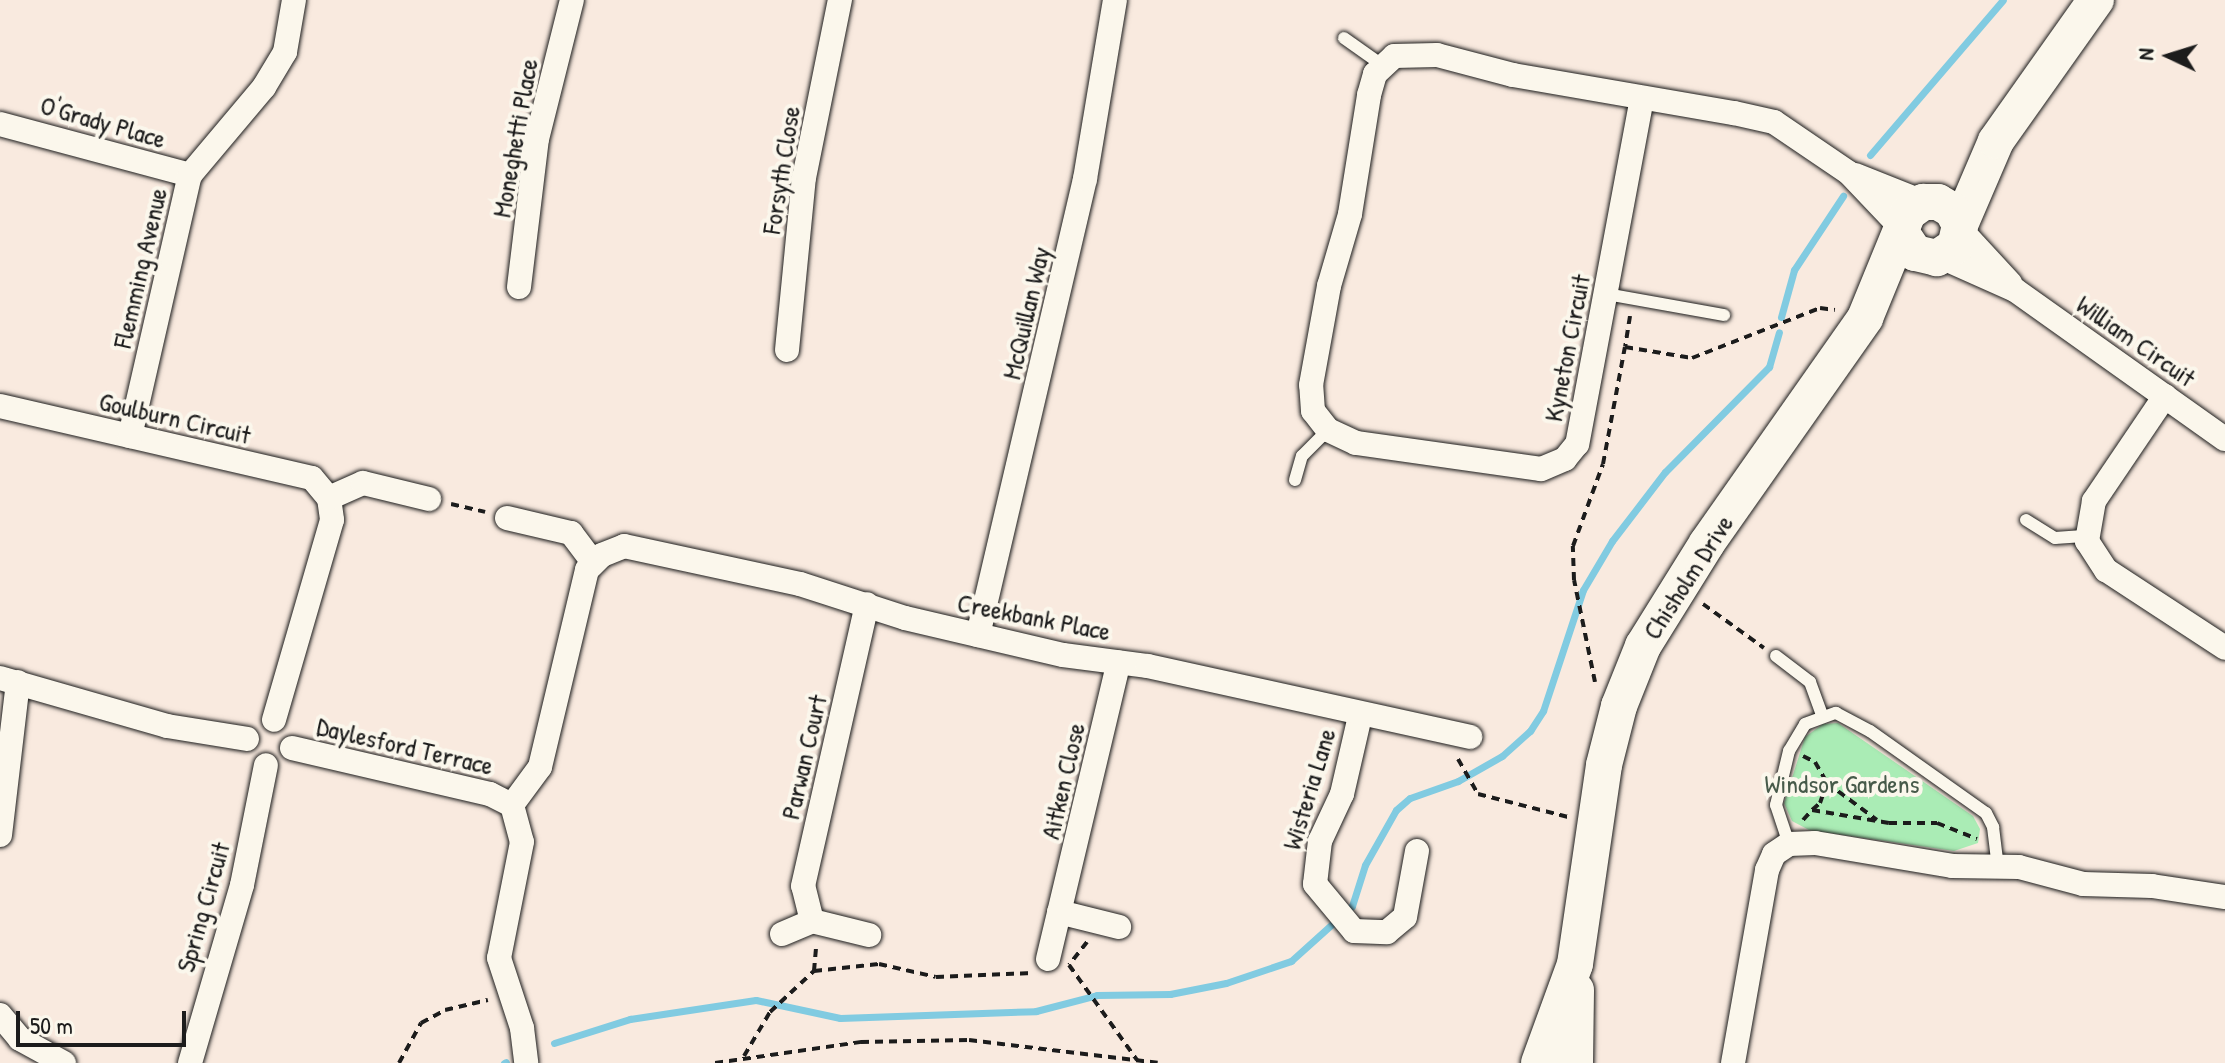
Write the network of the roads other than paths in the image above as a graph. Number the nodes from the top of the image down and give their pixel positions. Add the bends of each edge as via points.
1 (294, 0) edge
2 (572, 0) edge
3 (840, 0) edge
4 (1115, 0) edge
5 (2096, 0) edge
6 (1344, 38) dead end
7 (1382, 65) junction
8 (1642, 98) junction
9 (0, 124) edge
10 (1996, 141) junction
11 (1849, 173) junction
12 (190, 175) junction
13 (1914, 217) junction
14 (1949, 242) junction
15 (519, 287) dead end
16 (2015, 290) junction
17 (1606, 294) junction
18 (1850, 314) junction
19 (1724, 315) dead end
20 (787, 350) dead end
21 (2165, 396) junction
22 (0, 406) edge
23 (1328, 430) junction
24 (130, 436) junction
25 (2225, 439) edge
26 (1295, 480) dead end
27 (329, 498) junction
28 (429, 499) road end
29 (507, 518) road end
30 (2026, 520) dead end
31 (2087, 536) junction
32 (593, 562) junction
33 (867, 604) junction
34 (978, 635) junction
35 (2225, 648) edge
36 (1776, 656) road end
37 (1119, 662) junction
38 (9, 680) edge
39 (1822, 715) junction
40 (1360, 716) junction
41 (274, 720) junction
42 (1470, 737) dead end
43 (247, 739) junction
44 (292, 748) junction
45 (266, 765) junction
46 (512, 805) junction
47 (0, 835) edge
48 (1795, 835) junction
49 (1417, 851) dead end
50 (1998, 866) junction
51 (2225, 897) edge
52 (1059, 912) junction
53 (812, 921) junction
54 (1119, 927) dead end
55 (782, 934) dead end
56 (869, 935) dead end
57 (1575, 964) junction
58 (1055, 966) road end
59 (0, 1015) edge
60 (522, 1028) junction
61 (64, 1063) edge
62 (190, 1063) edge
63 (526, 1063) edge
64 (546, 1063) edge
65 (1539, 1063) edge
66 (1575, 1063) edge
67 (1733, 1063) edge

1 - 12 street, Flemming Avenue via 278,64
2 - 15 street, Moneghetti Place via 537,139
3 - 20 street, Forsyth Close via 804,178
4 - 34 street, McQuillan Way via 1085,179
5 - 10 street, Chisholm Drive
6 - 7 lane
7 - 8 street via 1405,53 1424,53
7 - 23 street via 1369,95 1350,214 1329,286 1311,385 1313,411
8 - 11 street via 1774,122
8 - 17 street, Kyneton Circuit
9 - 12 street, O'Grady Place
10 - 13 street, Chisholm Drive
10 - 14 street, Chisholm Drive
11 - 13 street
11 - 13 street
12 - 24 street, Flemming Avenue
13 - 14 street via 1915,253
13 - 14 street via 1948,206
13 - 18 street, Chisholm Drive
14 - 16 street, William Circuit
14 - 16 street, William Circuit
14 - 18 street, Chisholm Drive
16 - 21 street, William Circuit
17 - 19 lane
17 - 23 street, Kyneton Circuit via 1577,444 1565,459 1541,469 1356,443
18 - 57 street, Chisholm Drive via 1656,620 1619,706 1600,788
21 - 25 street, William Circuit
21 - 31 street via 2094,501
22 - 24 street, Goulburn Circuit
23 - 26 lane via 1302,456
24 - 27 street, Goulburn Circuit via 312,478
27 - 28 street via 363,483
27 - 41 street via 332,520
29 - 32 street via 571,533
30 - 31 lane via 2055,538
31 - 35 street via 2106,570
32 - 33 street, Creekbank Place via 612,549 638,546
32 - 46 street via 583,584 540,767
33 - 34 street, Creekbank Place
33 - 53 street, Parwan Court via 803,886
34 - 37 street, Creekbank Place
36 - 39 lane via 1810,682
37 - 40 street, Creekbank Place
37 - 52 street, Aitken Close
38 - 43 street via 167,726
38 - 47 street
39 - 48 lane via 1799,730 1777,790 1777,812
39 - 50 lane via 1847,716 1986,813
40 - 42 street, Creekbank Place
40 - 49 street, Wisteria Lane via 1342,794 1320,841 1315,863 1319,893 1354,931 1387,932 1405,917
41 - 43 street via 259,722
41 - 44 street via 287,727
43 - 45 street via 249,753
44 - 45 street via 279,763
44 - 46 street, Daylesford Terrace via 490,794
45 - 62 street, Spring Circuit via 242,885
46 - 60 street, Daylesford Terrace via 522,842 499,958
48 - 50 street via 1952,866
48 - 67 street via 1774,854 1767,870
50 - 51 street via 2083,884 2152,886
52 - 54 street
52 - 58 street, Aitken Close
53 - 55 street
53 - 56 street
57 - 65 street, Chisholm Drive
57 - 66 street, Chisholm Drive
59 - 61 street via 20,1039
60 - 63 street, Daylesford Terrace
60 - 64 street, Daylesford Terrace

